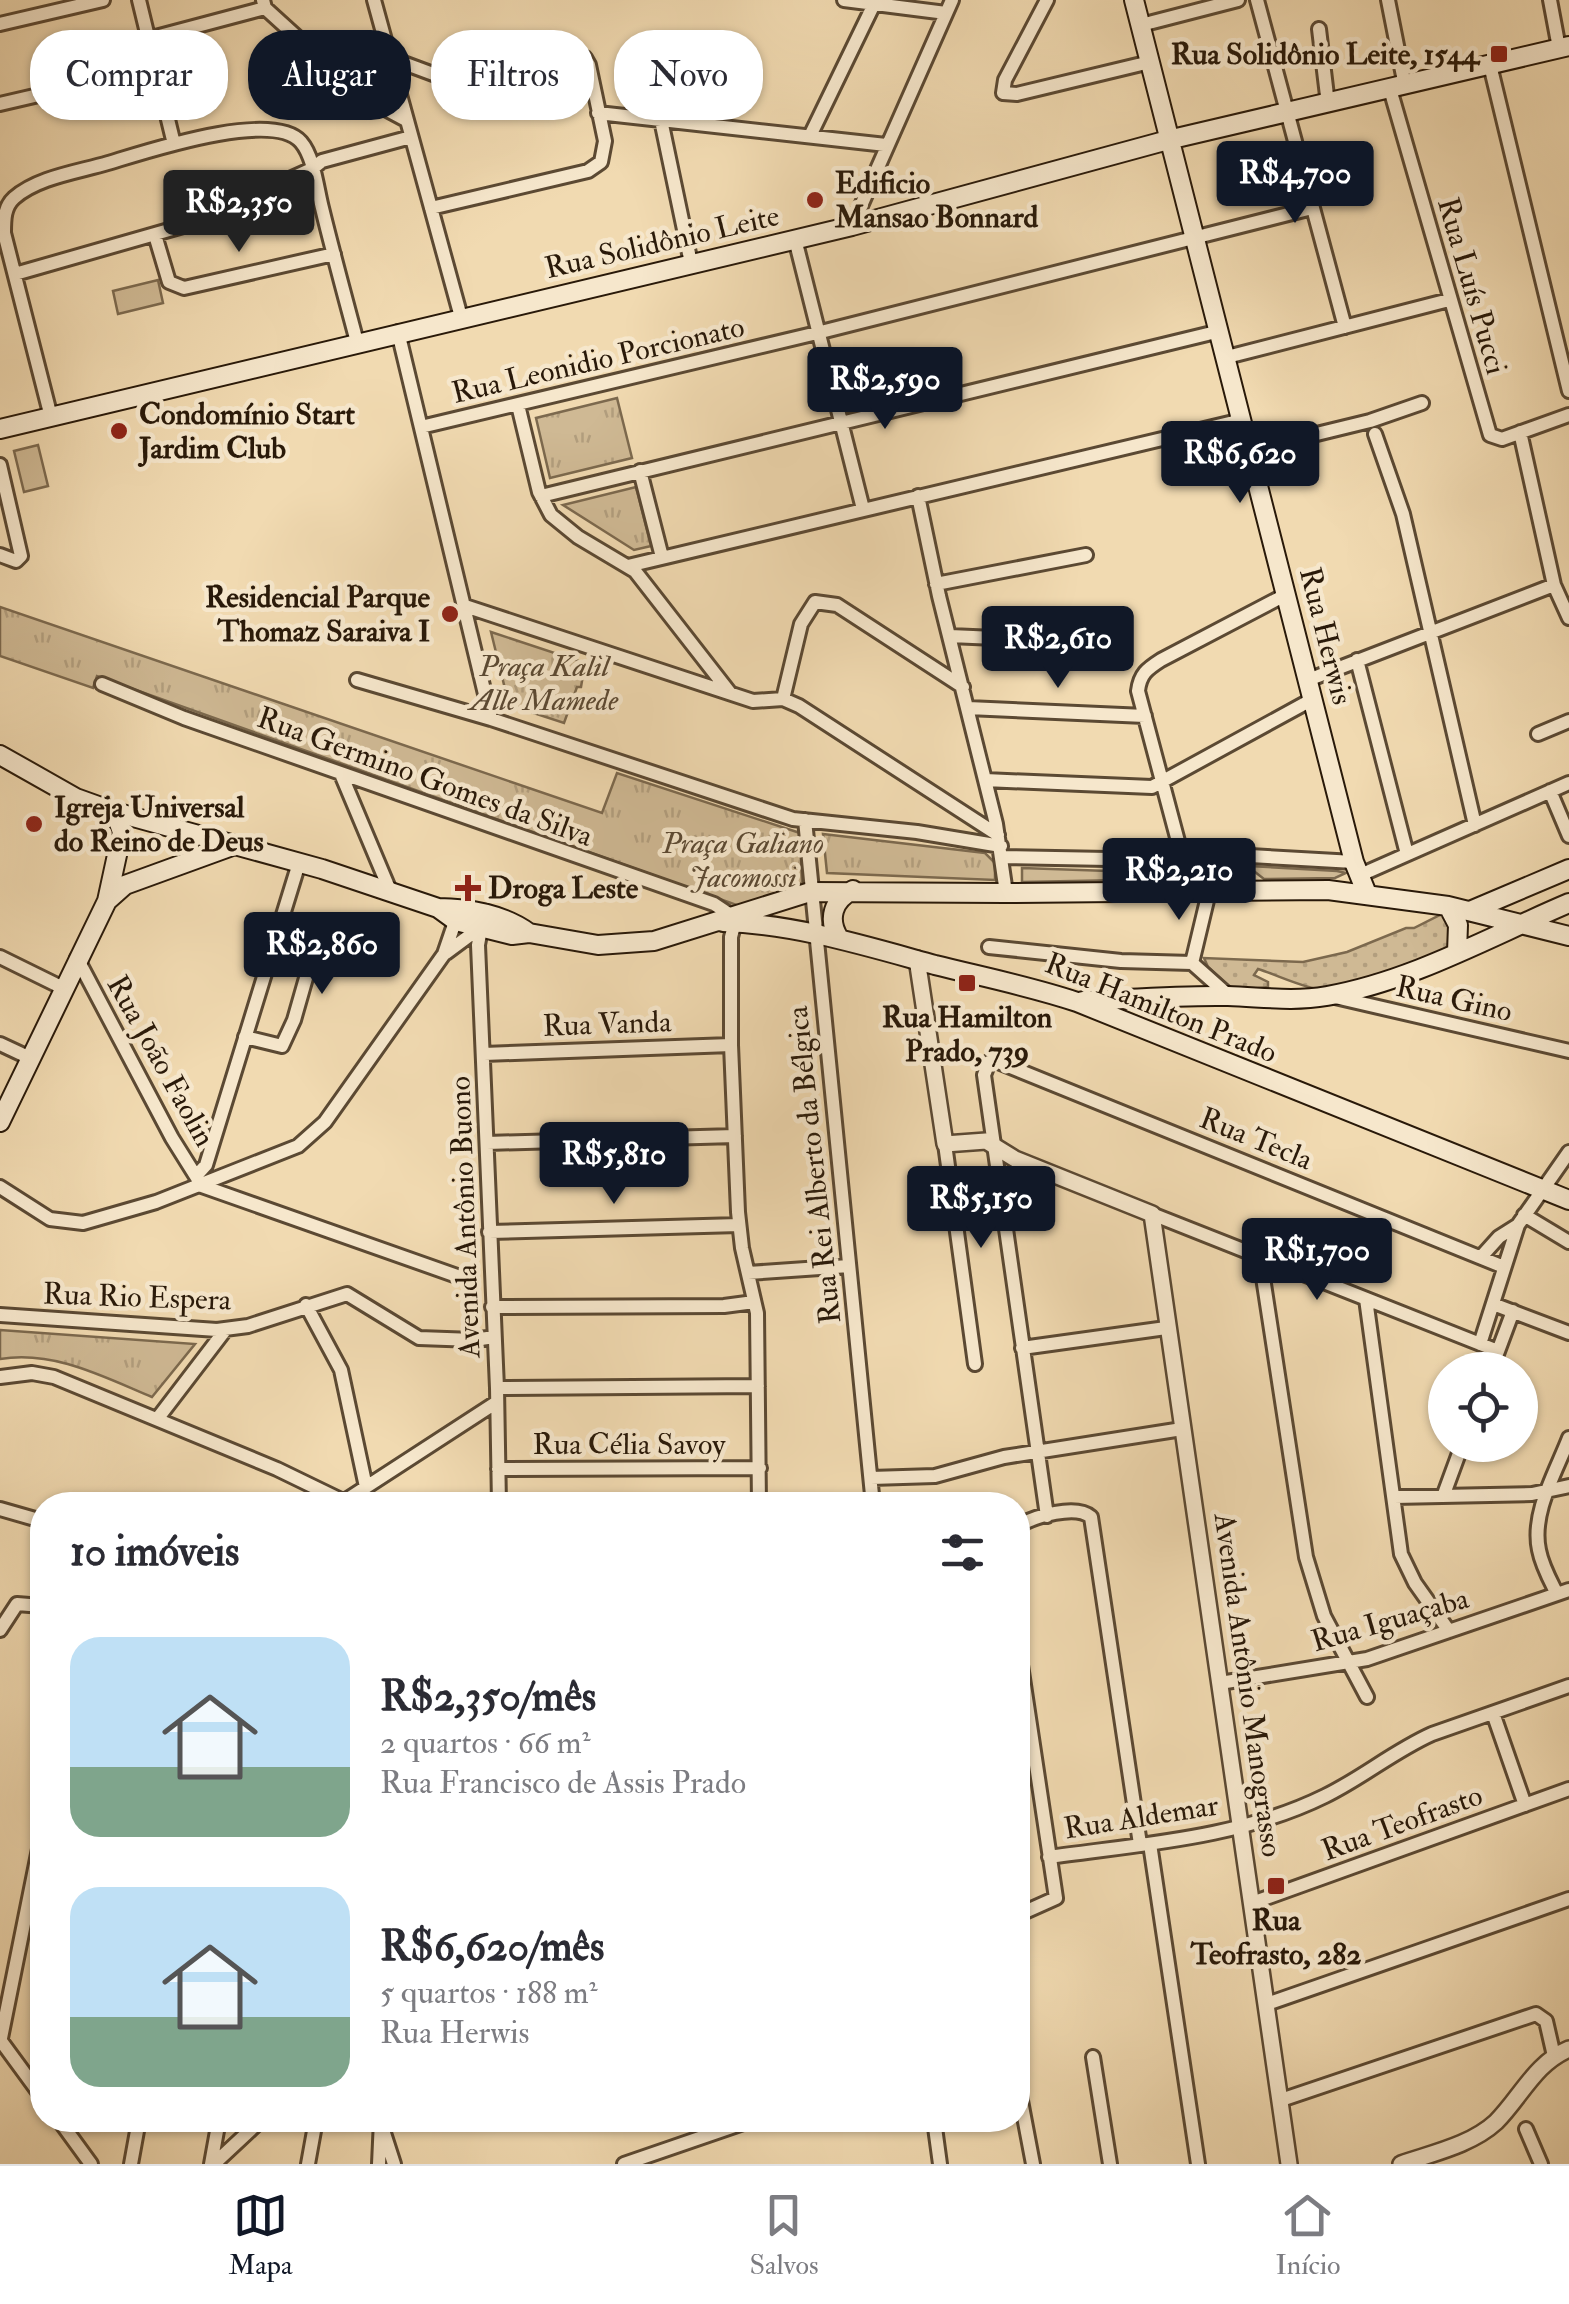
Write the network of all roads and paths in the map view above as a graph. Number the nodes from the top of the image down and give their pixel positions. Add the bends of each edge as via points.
1 (103, 0) edge
2 (139, 0) edge
3 (374, 0) edge
4 (844, 0) edge
5 (1047, 0) edge
6 (1134, 0) edge
7 (1238, 0) edge
8 (1256, 0) edge
9 (1388, 0) edge
10 (1550, 0) edge
11 (264, 4) edge
12 (874, 4) junction
13 (949, 6) edge
14 (0, 24) edge
15 (1141, 26) junction
16 (1319, 29) dead end
17 (146, 30) edge
18 (178, 30) edge
19 (292, 30) edge
20 (382, 30) edge
21 (1564, 47) edge
22 (1150, 62) junction
23 (1490, 65) junction
24 (411, 66) edge
25 (1397, 87) junction
26 (30, 97) edge
27 (0, 104) edge
28 (1328, 104) junction
29 (598, 113) junction
30 (1286, 114) junction
31 (614, 115) edge
32 (168, 120) edge
33 (406, 120) edge
34 (661, 120) joint
35 (810, 136) junction
36 (410, 137) junction
37 (1168, 140) junction
38 (174, 144) junction
39 (886, 145) junction
40 (312, 169) junction
41 (431, 208) junction
42 (1312, 208) junction
43 (852, 226) junction
44 (156, 235) junction
45 (1193, 238) junction
46 (795, 239) junction
47 (334, 254) junction
48 (691, 263) junction
49 (15, 274) junction
50 (1449, 300) junction
51 (461, 317) junction
52 (1345, 327) junction
53 (1220, 331) junction
54 (398, 332) junction
55 (818, 333) junction
56 (358, 342) junction
57 (1227, 357) junction
58 (1569, 391) edge
59 (1422, 402) dead end
60 (518, 405) junction
61 (1569, 415) edge
62 (51, 417) junction
63 (1242, 420) junction
64 (839, 421) junction
65 (422, 427) junction
66 (0, 430) edge
67 (1520, 432) junction
68 (1375, 434) dead end
69 (1251, 450) junction
70 (0, 465) edge
71 (640, 471) junction
72 (541, 496) junction
73 (918, 496) junction
74 (863, 509) junction
75 (6, 515) edge
76 (1086, 554) dead end
77 (0, 555) edge
78 (662, 557) junction
79 (628, 566) junction
80 (936, 584) junction
81 (1554, 585) junction
82 (1287, 594) junction
83 (465, 606) junction
84 (1569, 618) edge
85 (1431, 631) junction
86 (950, 636) junction
87 (1114, 643) dead end
88 (1357, 660) junction
89 (357, 680) dead end
90 (1308, 680) junction
91 (102, 684) dead end
92 (963, 687) junction
93 (730, 694) junction
94 (783, 699) junction
95 (1313, 699) junction
96 (968, 708) junction
97 (1145, 716) junction
98 (491, 719) junction
99 (1569, 721) edge
100 (1538, 734) dead end
101 (0, 755) edge
102 (342, 774) junction
103 (986, 780) junction
104 (1162, 783) junction
105 (1569, 783) edge
106 (1550, 791) junction
107 (115, 812) junction
108 (140, 820) junction
109 (805, 820) junction
110 (1475, 825) junction
111 (122, 832) junction
112 (201, 836) junction
113 (1569, 836) edge
114 (235, 845) junction
115 (1000, 846) junction
116 (1406, 854) junction
117 (1181, 857) junction
118 (201, 858) junction
119 (298, 863) junction
120 (1569, 868) edge
121 (114, 869) junction
122 (1358, 880) junction
123 (133, 882) junction
124 (853, 890) junction
125 (810, 892) junction
126 (1187, 892) junction
127 (1209, 892) junction
128 (391, 893) junction
129 (1006, 894) junction
130 (107, 901) junction
131 (1569, 903) edge
132 (1448, 906) junction
133 (1470, 911) junction
134 (458, 914) junction
135 (732, 918) junction
136 (282, 920) junction
137 (482, 921) junction
138 (1544, 922) junction
139 (1521, 924) junction
140 (818, 933) junction
141 (1569, 936) edge
142 (839, 938) junction
143 (989, 947) dead end
144 (1456, 952) junction
145 (444, 954) junction
146 (0, 957) edge
147 (77, 958) junction
148 (917, 959) junction
149 (1192, 962) junction
150 (63, 988) junction
151 (1230, 996) junction
152 (1327, 996) junction
153 (1077, 1002) junction
154 (244, 1038) junction
155 (0, 1044) edge
156 (730, 1046) junction
157 (1569, 1051) edge
158 (484, 1054) junction
159 (30, 1058) junction
160 (0, 1122) edge
161 (734, 1136) junction
162 (487, 1143) junction
163 (946, 1144) junction
164 (994, 1146) junction
165 (1569, 1152) edge
166 (199, 1181) junction
167 (0, 1187) edge
168 (1544, 1190) junction
169 (1569, 1200) edge
170 (1152, 1214) junction
171 (1521, 1220) junction
172 (740, 1225) junction
173 (489, 1232) junction
174 (1569, 1242) edge
175 (1481, 1257) junction
176 (1260, 1258) junction
177 (849, 1266) junction
178 (1504, 1267) junction
179 (748, 1273) junction
180 (456, 1276) dead end
181 (1366, 1300) junction
182 (754, 1302) junction
183 (1493, 1304) junction
184 (306, 1305) junction
185 (492, 1306) junction
186 (1513, 1312) junction
187 (0, 1315) edge
188 (1166, 1328) junction
189 (226, 1329) junction
190 (1569, 1333) edge
191 (494, 1337) junction
192 (1480, 1344) junction
193 (1022, 1348) junction
194 (1498, 1351) joint
195 (975, 1364) dead end
196 (0, 1377) edge
197 (758, 1386) junction
198 (497, 1395) junction
199 (158, 1418) junction
200 (1182, 1430) junction
201 (1569, 1438) edge
202 (1038, 1451) junction
203 (1456, 1462) edge
204 (760, 1468) junction
205 (498, 1469) junction
206 (871, 1478) junction
207 (366, 1486) junction
208 (1569, 1486) edge
209 (320, 1492) edge
210 (357, 1492) edge
211 (499, 1492) edge
212 (759, 1492) edge
213 (872, 1492) edge
214 (1548, 1492) junction
215 (1444, 1494) junction
216 (1394, 1498) junction
217 (0, 1509) edge
218 (1047, 1516) junction
219 (30, 1518) edge
220 (1030, 1522) edge
221 (1563, 1592) edge
222 (30, 1605) edge
223 (0, 1630) edge
224 (1448, 1632) junction
225 (1351, 1663) junction
226 (1220, 1683) junction
227 (1569, 1686) edge
228 (1367, 1697) dead end
229 (1493, 1713) junction
230 (1030, 1727) edge
231 (1569, 1790) edge
232 (1525, 1805) junction
233 (1241, 1827) junction
234 (1145, 1844) junction
235 (1049, 1857) junction
236 (30, 1887) edge
237 (1569, 1899) edge
238 (1252, 1902) junction
239 (1030, 1910) edge
240 (5, 1996) edge
241 (1267, 2004) junction
242 (0, 2042) edge
243 (1561, 2052) edge
244 (1093, 2056) dead end
245 (30, 2081) edge
246 (1281, 2100) junction
247 (1526, 2129) dead end
248 (68, 2132) edge
249 (137, 2132) edge
250 (217, 2132) edge
251 (247, 2132) edge
252 (314, 2132) edge
253 (381, 2132) edge
254 (384, 2132) edge
255 (722, 2132) edge
256 (936, 2132) edge
257 (1026, 2132) edge
258 (653, 2159) edge
259 (91, 2164) edge
260 (131, 2164) edge
261 (212, 2164) edge
262 (308, 2164) edge
263 (379, 2164) edge
264 (394, 2164) edge
265 (624, 2164) edge
266 (940, 2164) edge
267 (1032, 2164) edge
268 (1110, 2164) edge
269 (1198, 2164) edge
270 (1290, 2164) edge
271 (1401, 2164) edge
272 (1541, 2164) edge

1 - 14 street
2 - 17 street
3 - 20 street
4 - 12 street
5 - 22 street via 1003,93
6 - 15 main road, Rua Herwis
7 - 15 street
8 - 30 street
9 - 25 street, Rua Luís Pucci
10 - 21 street
11 - 18 street
11 - 19 street
12 - 13 street
12 - 35 street
13 - 39 street
15 - 22 main road, Rua Herwis
16 - 28 street
21 - 23 main road, Rua Solidônio Leite
22 - 37 main road, Rua Herwis
23 - 25 main road, Rua Solidônio Leite
23 - 58 street
24 - 29 street via 460,84 582,56
25 - 28 main road, Rua Solidônio Leite
25 - 50 street, Rua Luís Pucci
26 - 27 street
28 - 30 main road, Rua Solidônio Leite
29 - 31 street
29 - 41 street via 605,153 588,170
30 - 37 main road, Rua Solidônio Leite
30 - 42 street
32 - 38 street
33 - 36 street
34 - 35 street
34 - 48 street
35 - 39 street
36 - 40 street
36 - 41 street
37 - 43 main road, Rua Solidônio Leite
37 - 45 main road, Rua Herwis
38 - 40 street via 282,132 304,146
38 - 49 street via 40,183 12,200 4,233
39 - 43 street
40 - 44 street
40 - 47 street
41 - 51 street
42 - 45 street, Rua Leonidio Porcionato
42 - 52 street
43 - 46 main road, Rua Solidônio Leite
44 - 47 street via 170,282 184,288
44 - 49 street
45 - 53 main road, Rua Herwis
45 - 55 street, Rua Leonidio Porcionato
46 - 48 main road, Rua Solidônio Leite
46 - 55 street
47 - 56 street
48 - 51 main road, Rua Solidônio Leite
49 - 62 street
50 - 52 street
50 - 67 street, Rua Luís Pucci via 1492,438
51 - 54 main road, Rua Solidônio Leite
52 - 57 street
53 - 57 main road, Rua Herwis
53 - 64 street
54 - 56 main road, Rua Solidônio Leite
54 - 65 street
55 - 60 street, Rua Leonidio Porcionato
55 - 64 street
56 - 62 main road, Rua Solidônio Leite
57 - 63 main road, Rua Herwis
59 - 69 street
60 - 65 street, Rua Leonidio Porcionato
60 - 72 street
61 - 67 street
62 - 66 main road, Rua Solidônio Leite
63 - 69 main road, Rua Herwis
63 - 73 street
64 - 71 street
64 - 74 street
65 - 83 street
67 - 81 street
68 - 85 street via 1393,478
69 - 82 main road, Rua Herwis
70 - 75 street
71 - 72 street
71 - 78 street
72 - 79 street via 562,525
73 - 74 street
73 - 80 street
74 - 78 street
75 - 77 street via 20,560
76 - 80 street
78 - 79 street
79 - 93 street
80 - 86 street
81 - 84 street
81 - 85 street
82 - 90 main road, Rua Herwis
82 - 97 street via 1143,673 1138,692
83 - 93 street
83 - 98 street
85 - 88 street
85 - 110 street
86 - 87 street
86 - 92 street
88 - 90 street
88 - 116 street
89 - 98 street
90 - 95 main road, Rua Herwis
91 - 102 street, Rua Germino Gomes da Silva
92 - 94 street via 824,601 815,602 801,624
92 - 96 street
93 - 94 street
94 - 115 street via 832,726
95 - 104 street
95 - 122 main road, Rua Herwis
96 - 97 street
96 - 103 street
97 - 104 street
98 - 109 street
99 - 100 street
101 - 107 main road
102 - 128 street
102 - 135 street, Rua Germino Gomes da Silva via 714,904
103 - 104 street via 1146,788
103 - 115 street
104 - 117 street
105 - 106 street
106 - 110 street
106 - 113 street
107 - 108 main road
107 - 111 main road
108 - 111 main road
108 - 112 main road
109 - 115 street
109 - 125 street, Rua Rei Alberto da Bélgica
110 - 116 street
111 - 121 main road
112 - 114 main road
112 - 118 main road
114 - 118 main road
114 - 119 main road
115 - 117 street
115 - 129 street
116 - 122 street
117 - 122 street via 1215,854
117 - 126 street
118 - 123 main road
119 - 128 main road
119 - 136 street
120 - 133 main road
121 - 123 main road
121 - 130 main road
122 - 127 main road
122 - 132 main road
123 - 130 main road
124 - 125 main road
124 - 129 main road
124 - 142 main road via 833,910
125 - 135 main road
125 - 140 street, Rua Rei Alberto da Bélgica
126 - 127 main road
126 - 129 main road
127 - 149 street
128 - 134 main road
130 - 147 main road
131 - 138 main road
132 - 133 main road
132 - 144 main road via 1458,926
133 - 139 main road
134 - 137 main road
134 - 145 street
135 - 137 main road via 625,945 512,935
135 - 140 main road, Rua Hamilton Prado
135 - 156 street
136 - 154 street
136 - 154 street via 318,936 294,1020 282,1046
137 - 145 street
137 - 158 street, Avenida Antônio Buono
138 - 139 main road
138 - 141 main road
139 - 144 main road
140 - 142 main road, Rua Hamilton Prado
140 - 177 street, Rua Rei Alberto da Bélgica
142 - 148 main road, Rua Hamilton Prado
143 - 149 street
144 - 152 main road
145 - 166 street via 313,1135
146 - 150 street
147 - 150 main road
147 - 166 street, Rua João Faolin
148 - 153 main road, Rua Hamilton Prado
148 - 163 street
149 - 151 street
150 - 159 main road
151 - 152 main road
151 - 153 main road
152 - 157 street, Rua Gino
153 - 168 main road, Rua Hamilton Prado
154 - 166 street
155 - 159 street
156 - 158 street, Rua Vanda
156 - 161 street
158 - 162 street, Avenida Antônio Buono
159 - 160 main road
161 - 162 street
161 - 172 street
162 - 173 street, Avenida Antônio Buono
163 - 164 street via 981,1140
163 - 195 street
164 - 170 street
164 - 175 street, Rua Tecla via 984,1075 989,1062
164 - 193 street
165 - 168 street
166 - 167 street via 156,1202 70,1224
166 - 180 street
168 - 169 main road, Rua Hamilton Prado
168 - 171 street
170 - 176 street
170 - 188 street, Avenida Antônio Manograsso
171 - 174 street
171 - 175 street
171 - 178 street
172 - 173 street
172 - 179 street
173 - 185 street, Avenida Antônio Buono
175 - 178 street, Rua Tecla
176 - 181 street
176 - 225 street via 1306,1557 1320,1604
177 - 179 street
177 - 206 street, Rua Rei Alberto da Bélgica
178 - 183 street
179 - 182 street
181 - 192 street
181 - 216 street
182 - 185 street
182 - 197 street
183 - 186 street
183 - 192 street
184 - 189 street, Rua Rio Espera
184 - 191 street, Rua Rio Espera via 347,1294 419,1338
184 - 207 street via 341,1370
185 - 191 street, Avenida Antônio Buono
186 - 190 street
186 - 194 street
187 - 189 street, Rua Rio Espera
188 - 193 street
188 - 200 street, Avenida Antônio Manograsso
189 - 199 street
191 - 198 street, Avenida Antônio Buono
192 - 194 street
193 - 202 street
196 - 199 street via 54,1377
197 - 198 street
197 - 204 street
198 - 205 street, Avenida Antônio Buono
198 - 207 street
199 - 209 street
200 - 202 street
200 - 226 street, Avenida Antônio Manograsso
201 - 214 street
202 - 206 street via 935,1476
202 - 218 street
203 - 215 street
204 - 205 street, Rua Célia Savoy
204 - 212 street
205 - 211 street, Avenida Antônio Buono
206 - 213 street, Rua Rei Alberto da Bélgica
207 - 210 street
208 - 214 street
214 - 215 street
214 - 221 street via 1538,1549
215 - 216 street
216 - 224 street via 1406,1566
217 - 219 street
218 - 220 street
218 - 234 street via 1084,1511 1093,1522
221 - 224 street, Rua Iguaçaba
222 - 223 street via 17,1604
224 - 225 street, Rua Iguaçaba
225 - 226 street, Rua Iguaçaba
225 - 228 street
226 - 233 street, Avenida Antônio Manograsso
227 - 229 street, Rua Aldemar
229 - 232 street
229 - 233 street, Rua Aldemar via 1410,1744 1324,1797
230 - 235 street
231 - 232 street, Rua Teofrasto
232 - 238 street, Rua Teofrasto
233 - 234 street, Rua Aldemar
233 - 238 street, Avenida Antônio Manograsso
234 - 235 street, Rua Aldemar
234 - 269 street
235 - 239 street via 1056,1898
236 - 240 street
237 - 241 street
238 - 241 street, Avenida Antônio Manograsso
240 - 242 street
241 - 246 street, Avenida Antônio Manograsso
242 - 245 street
243 - 246 street via 1536,2014
243 - 271 street via 1483,2132
244 - 268 street
246 - 270 street, Avenida Antônio Manograsso
247 - 272 street
248 - 259 street
249 - 260 street
250 - 261 street
251 - 261 street
252 - 262 street
253 - 263 street
254 - 264 street
255 - 258 street
256 - 266 street
257 - 267 street
258 - 265 street

